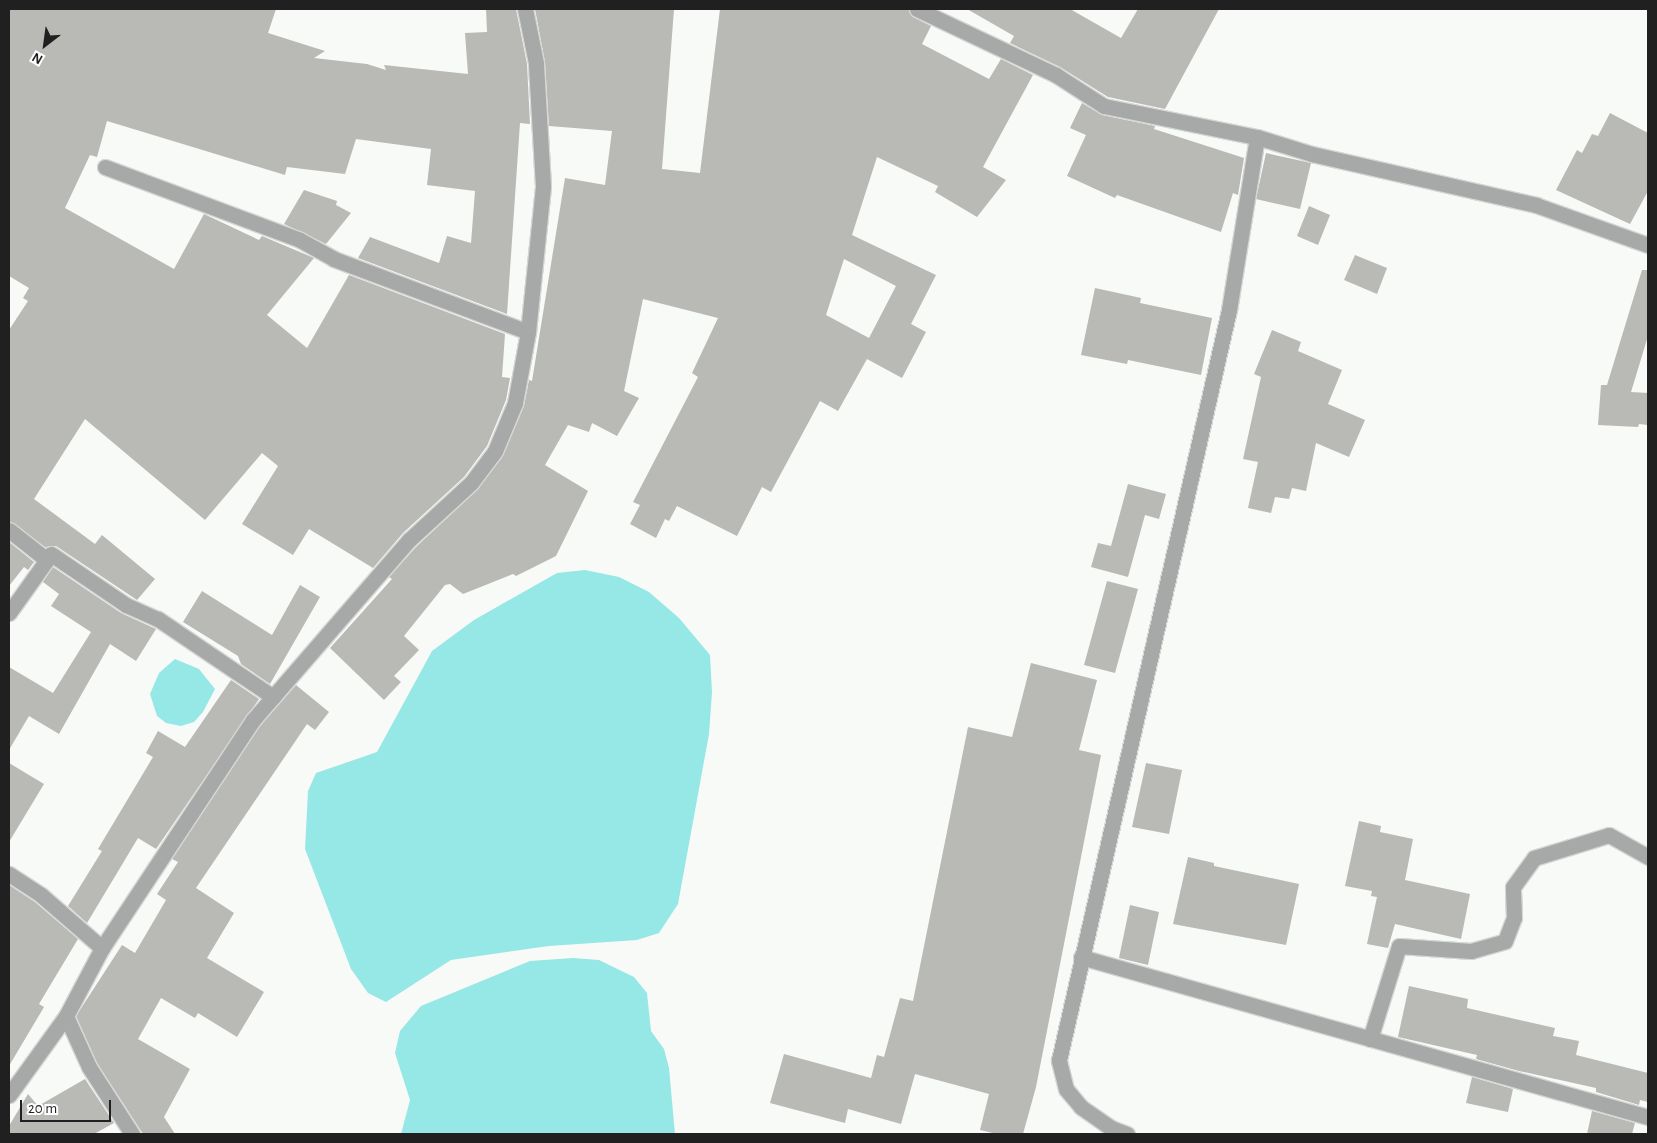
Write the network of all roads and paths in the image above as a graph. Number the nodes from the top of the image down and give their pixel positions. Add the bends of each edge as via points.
1 (525, 9) edge
2 (916, 9) edge
3 (1257, 137) junction
4 (104, 166) dead end
5 (1648, 245) edge
6 (528, 332) junction
7 (9, 530) edge
8 (47, 560) junction
9 (9, 613) edge
10 (273, 697) junction
11 (1648, 857) edge
12 (9, 874) edge
13 (102, 948) junction
14 (1081, 957) junction
15 (66, 1016) junction
16 (1370, 1039) junction
17 (9, 1095) edge
18 (1648, 1117) edge
19 (132, 1134) edge
20 (1127, 1134) edge

1 - 6 street via 536,63 543,186
2 - 3 street via 1056,75 1104,106
3 - 5 street via 1312,154 1536,205
3 - 14 street via 1229,310
4 - 6 street via 300,240 334,259
6 - 10 street via 515,403 494,451 471,483 409,540
7 - 8 street
8 - 9 street
8 - 10 street via 51,554 126,606 158,619
10 - 13 street via 252,720
11 - 16 street via 1609,835 1534,858 1513,887 1514,918 1505,941 1471,951 1399,946
12 - 13 street via 40,895
13 - 15 street
14 - 16 street
14 - 20 street via 1059,1060 1066,1089 1081,1107 1111,1128
15 - 17 street
15 - 19 street via 89,1067
16 - 18 street

